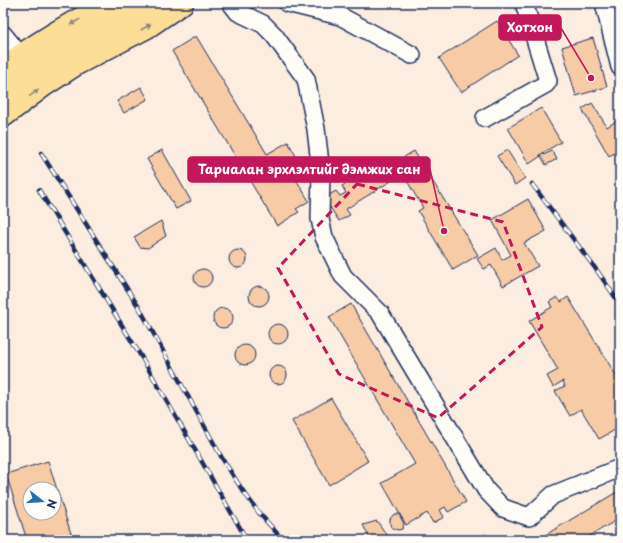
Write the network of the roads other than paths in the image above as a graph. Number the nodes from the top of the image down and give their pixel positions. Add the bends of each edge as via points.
1 (109, 3) edge
2 (153, 3) edge
3 (182, 3) edge
4 (231, 3) edge
5 (287, 3) edge
6 (524, 3) edge
7 (604, 3) edge
8 (3, 34) edge
9 (412, 54) dead end
10 (20, 55) junction
11 (620, 67) edge
12 (3, 69) edge
13 (3, 90) edge
14 (3, 116) edge
15 (485, 118) dead end
16 (620, 468) edge

1 -> 10 main road
2 - 13 main road via 69,45
14 -> 3 main road via 76,64 147,27
4 - 16 street via 238,12 263,24 274,35 306,79 321,172 320,219 324,237 343,276 380,313 486,490 503,508 529,517 554,494
5 - 9 street via 340,16
6 - 15 street via 548,81
7 - 11 street
8 - 10 street
10 - 12 main road

